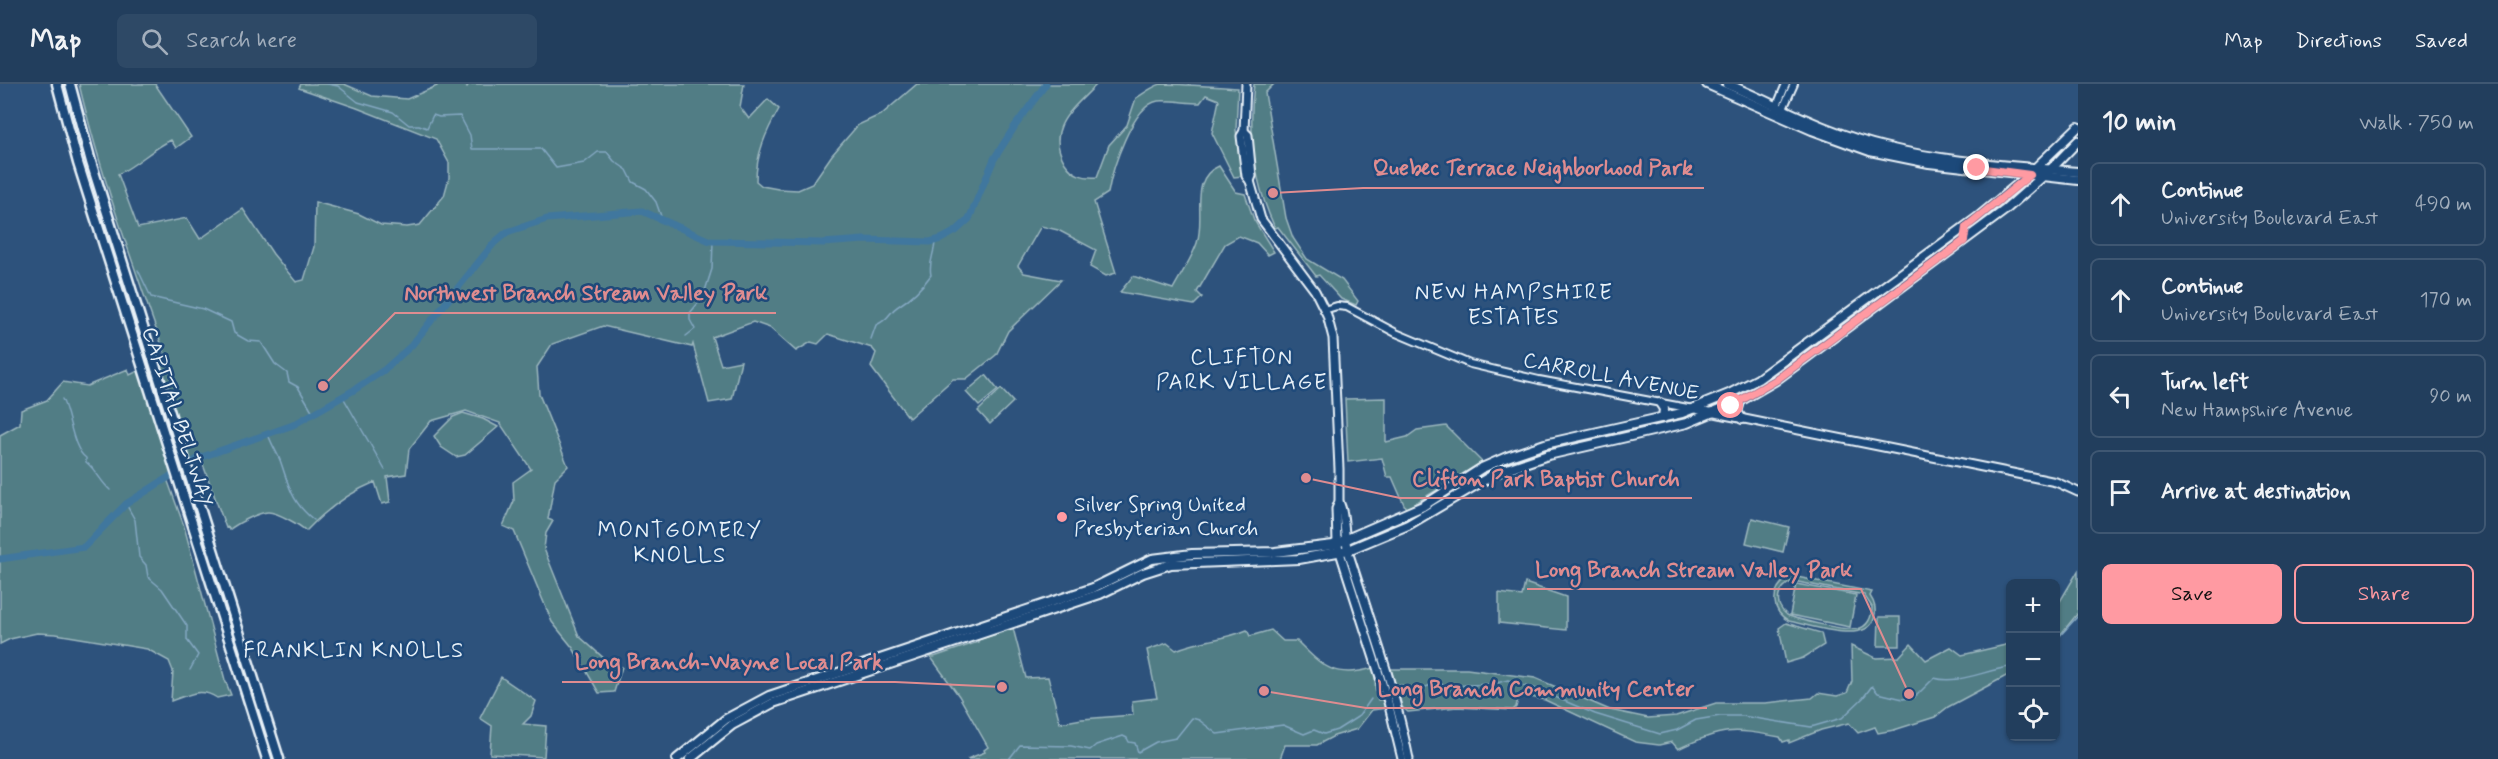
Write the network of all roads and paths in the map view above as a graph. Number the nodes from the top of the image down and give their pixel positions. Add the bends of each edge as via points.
1 (57, 84) edge
2 (70, 84) edge
3 (1246, 84) edge
4 (1707, 84) edge
5 (1728, 84) edge
6 (1786, 84) edge
7 (1794, 84) edge
8 (1779, 110) junction
9 (2078, 127) edge
10 (2078, 141) edge
11 (2069, 150) junction
12 (2037, 168) junction
13 (2050, 170) junction
14 (2078, 172) edge
15 (2030, 175) junction
16 (2042, 177) junction
17 (2078, 180) edge
18 (1966, 227) junction
19 (1964, 241) junction
20 (1888, 284) junction
21 (1888, 297) junction
22 (1324, 310) junction
23 (1740, 401) junction
24 (1660, 403) junction
25 (1695, 409) junction
26 (1714, 414) junction
27 (1663, 418) junction
28 (1742, 419) junction
29 (2078, 492) edge
30 (1341, 542) junction
31 (1343, 551) junction
32 (267, 759) edge
33 (279, 759) edge
34 (678, 759) edge
35 (690, 759) edge
36 (1402, 759) edge
37 (1409, 759) edge

1 - 32 highway, CAPITAL BELTWAY via 78,163
2 - 33 highway, CAPITAL BELTWAY via 91,162
3 - 22 main road via 1241,136 1246,176 1261,219
4 - 8 main road
5 - 8 main road
6 - 8 street
7 - 8 street
8 - 12 main road via 1884,148
8 - 15 main road via 1840,141 1886,155
9 - 12 main road
10 - 11 main road
11 - 13 main road
11 - 14 main road via 2069,165
12 - 13 main road
12 - 15 main road
13 - 14 main road
13 - 16 main road
15 - 16 main road
15 - 18 main road
16 - 17 main road
16 - 19 main road
18 - 19 main road
18 - 20 main road
19 - 21 main road
20 - 21 main road
20 - 25 main road via 1758,379
21 - 23 main road via 1776,380
22 - 24 street, CARROLL AVENUE via 1347,307 1470,364
22 - 30 main road via 1336,361
23 - 26 main road
23 - 28 main road via 1737,408
24 - 25 street, CARROLL AVENUE
24 - 27 main road via 1665,409
25 - 26 main road, CARROLL AVENUE
25 - 27 main road
26 - 28 main road, CARROLL AVENUE
26 - 31 main road via 1517,465 1477,483 1408,525
27 - 30 main road via 1513,454 1482,468 1423,506
28 - 29 main road, CARROLL AVENUE via 2056,482
30 - 31 main road
30 - 34 main road via 1275,552 1152,559 1093,588 769,696 726,719
31 - 35 main road via 1299,559 1187,562 1155,568 1100,594 773,703 732,725
31 - 36 main road
31 - 37 main road via 1379,643

